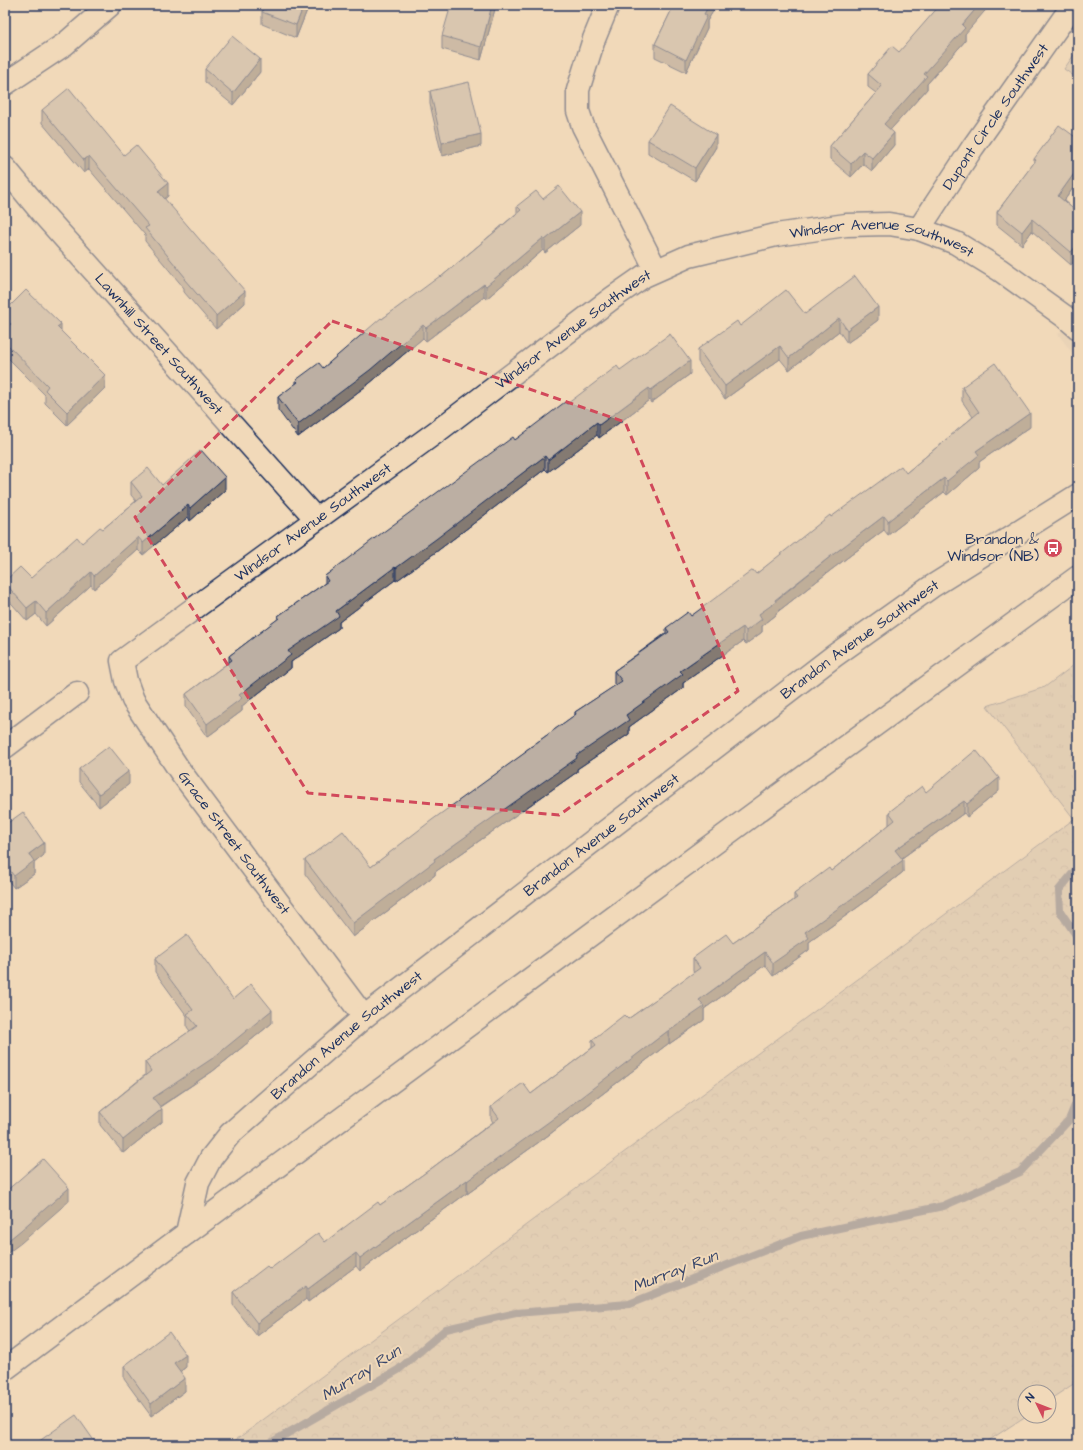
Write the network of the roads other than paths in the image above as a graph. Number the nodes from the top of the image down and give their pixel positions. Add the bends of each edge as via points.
1 (110, 5) edge
2 (608, 5) edge
3 (1073, 5) edge
4 (5, 84) edge
5 (5, 168) edge
6 (919, 229) junction
7 (656, 270) junction
8 (1078, 328) edge
9 (1078, 495) edge
10 (316, 519) junction
11 (1078, 576) edge
12 (122, 660) joint
13 (77, 693) dead end
14 (5, 747) edge
15 (364, 1017) junction
16 (187, 1233) junction
17 (6, 1365) edge

1 - 4 street via 65,44
2 - 7 street via 578,90 578,111 583,126
3 - 6 street, Dupont Circle Southwest
5 - 10 street, Lawnhill Street Southwest via 43,214
6 - 7 street, Windsor Avenue Southwest via 889,224 846,225 776,235 689,256
6 - 8 street, Windsor Avenue Southwest via 956,243 1000,270
7 - 10 street, Windsor Avenue Southwest via 611,299
9 - 15 street, Brandon Avenue Southwest via 931,587 834,656
10 - 12 street, Windsor Avenue Southwest
11 - 16 street
12 - 15 street, Grace Street Southwest via 133,700 180,771
13 - 14 street
15 - 16 street, Brandon Avenue Southwest via 230,1134 211,1158 198,1183
16 - 17 street

